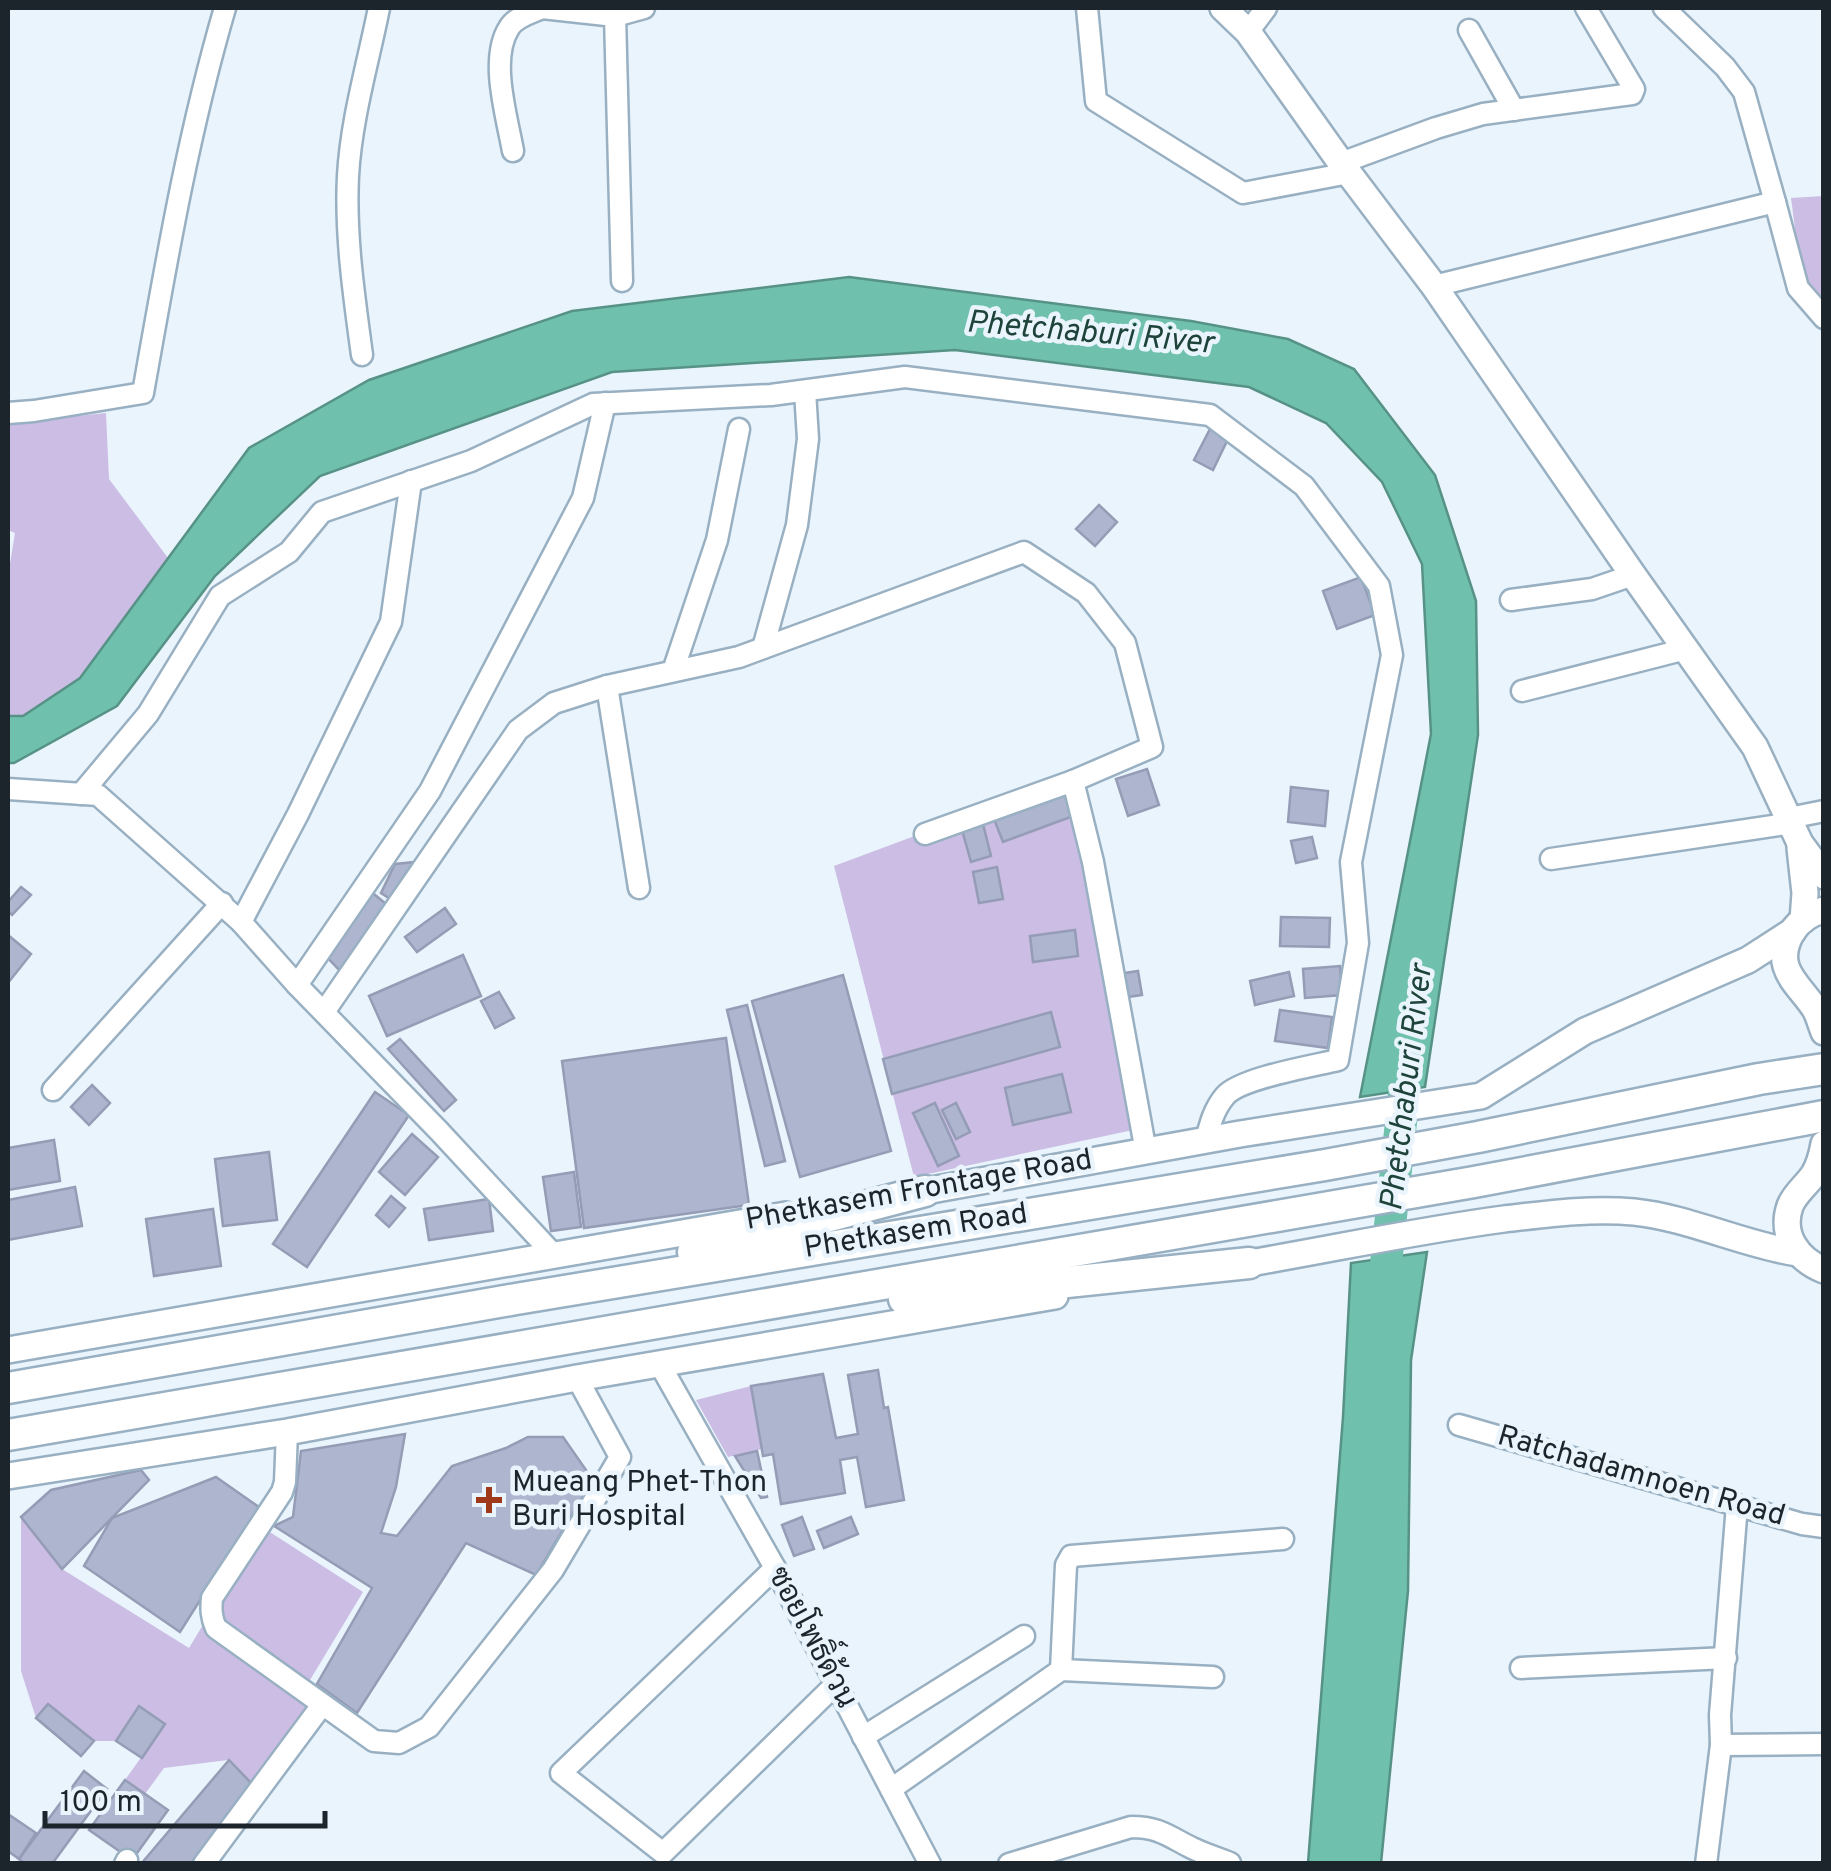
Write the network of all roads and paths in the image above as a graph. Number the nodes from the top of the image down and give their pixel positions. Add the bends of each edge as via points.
1 (225, 8) edge
2 (378, 8) edge
3 (542, 8) edge
4 (644, 8) edge
5 (1088, 8) edge
6 (1224, 8) edge
7 (1266, 8) edge
8 (1586, 8) edge
9 (1664, 8) edge
10 (615, 16) junction
11 (1470, 30) dead end
12 (1248, 32) junction
13 (1514, 110) junction
14 (513, 151) dead end
15 (1345, 168) junction
16 (1775, 202) junction
17 (622, 281) dead end
18 (1434, 286) junction
19 (1824, 318) edge
20 (362, 354) dead end
21 (805, 391) junction
22 (605, 403) junction
23 (8, 413) edge
24 (739, 429) dead end
25 (411, 481) junction
26 (1633, 575) junction
27 (1512, 600) dead end
28 (763, 648) junction
29 (1686, 649) junction
30 (673, 671) junction
31 (607, 686) junction
32 (1522, 691) dead end
33 (1072, 781) junction
34 (8, 789) edge
35 (81, 794) junction
36 (1824, 811) edge
37 (1794, 828) junction
38 (925, 834) dead end
39 (1551, 860) dead end
40 (1824, 876) edge
41 (639, 888) dead end
42 (222, 903) junction
43 (1806, 920) edge
44 (241, 922) junction
45 (297, 985) junction
46 (324, 1012) junction
47 (1824, 1032) edge
48 (1824, 1068) edge
49 (53, 1090) dead end
50 (1824, 1116) edge
51 (1206, 1140) junction
52 (1824, 1144) edge
53 (1146, 1152) junction
54 (925, 1191) junction
55 (554, 1255) junction
56 (1810, 1262) edge
57 (1249, 1263) junction
58 (1824, 1296) edge
59 (516, 1299) junction
60 (637, 1327) junction
61 (8, 1350) edge
62 (659, 1364) junction
63 (576, 1378) junction
64 (8, 1388) edge
65 (156, 1410) junction
66 (1459, 1424) dead end
67 (288, 1432) junction
68 (8, 1435) edge
69 (8, 1444) edge
70 (8, 1476) edge
71 (1738, 1505) junction
72 (1824, 1527) edge
73 (1284, 1539) dead end
74 (774, 1568) junction
75 (1024, 1636) dead end
76 (1726, 1658) junction
77 (1521, 1668) dead end
78 (1061, 1670) junction
79 (1213, 1677) dead end
80 (836, 1684) junction
81 (322, 1705) junction
82 (864, 1737) junction
83 (1824, 1744) edge
84 (1721, 1745) junction
85 (891, 1789) junction
86 (1230, 1863) edge
87 (204, 1864) edge
88 (930, 1864) edge
89 (1008, 1864) edge
90 (1706, 1864) edge

1 - 23 street via 170,236 143,392
2 - 20 street via 348,176
3 - 10 street
3 - 14 street via 509,26 503,44 499,74
4 - 10 street
5 - 15 street via 1096,101 1243,193
6 - 12 main road
7 - 12 street
8 - 13 street via 1632,94
9 - 16 street via 1744,92
10 - 17 street
11 - 13 street
12 - 15 main road
13 - 15 street via 1436,128
15 - 18 main road
16 - 18 street
16 - 19 street via 1798,288
18 - 26 main road
21 - 22 street
21 - 28 street via 808,439 796,525
21 - 51 street via 905,377 1210,415 1304,486 1380,586 1392,655 1351,862 1358,943 1338,1060 1228,1092
22 - 25 street
22 - 45 street via 583,498 430,791
24 - 30 street via 717,540
25 - 35 street via 322,512 289,552 220,596 148,714
25 - 44 street via 391,622
26 - 27 street via 1592,589
26 - 29 main road
28 - 30 street
28 - 33 street via 1024,552 1086,594 1125,643 1152,747
29 - 32 street
29 - 37 main road via 1755,747
30 - 31 street
31 - 41 street
31 - 46 street via 554,703 518,730
33 - 38 street
33 - 53 street
34 - 35 street
35 - 42 street via 98,795
36 - 37 street
37 - 39 street
37 - 40 main road
37 - 43 main road
42 - 44 street
42 - 49 street
43 - 47 main road via 1787,944 1788,974
43 - 51 main road, Phetkasem Frontage Road via 1748,960 1585,1031 1481,1096
44 - 45 street
45 - 46 street
46 - 55 street
48 - 59 highway, Phetkasem Road via 1325,1165
50 - 60 highway, Phetkasem Road
51 - 53 main road, Phetkasem Frontage Road
52 - 56 main road via 1787,1224 1790,1239
53 - 54 main road, Phetkasem Frontage Road
54 - 55 main road, Phetkasem Frontage Road
54 - 59 highway
55 - 61 main road, Phetkasem Frontage Road
56 - 57 main road via 1697,1224 1634,1212 1569,1211
56 - 58 main road
57 - 60 highway
57 - 62 main road
59 - 64 highway, Phetkasem Road
60 - 65 highway, Phetkasem Road
62 - 63 main road
62 - 74 street, ซอยโพธิ์ด้วน
63 - 67 main road
63 - 81 street via 620,1457 541,1586 430,1727 399,1743 374,1740
65 - 68 highway, Phetkasem Road
65 - 69 highway
66 - 71 street, Ratchadamnoen Road
67 - 70 main road
67 - 81 street via 282,1492 210,1610 216,1628
71 - 72 street, Ratchadamnoen Road
71 - 76 street
73 - 78 street via 1070,1556
74 - 80 street, ซอยโพธิ์ด้วน
74 - 80 street via 561,1772 663,1852
75 - 82 street
76 - 77 street
76 - 84 street
78 - 79 street
78 - 85 street
80 - 82 street, ซอยโพธิ์ด้วน
81 - 87 street
82 - 85 street, ซอยโพธิ์ด้วน
83 - 84 street
84 - 90 street
85 - 88 street, ซอยโพธิ์ด้วน
86 - 89 street via 1149,1827

